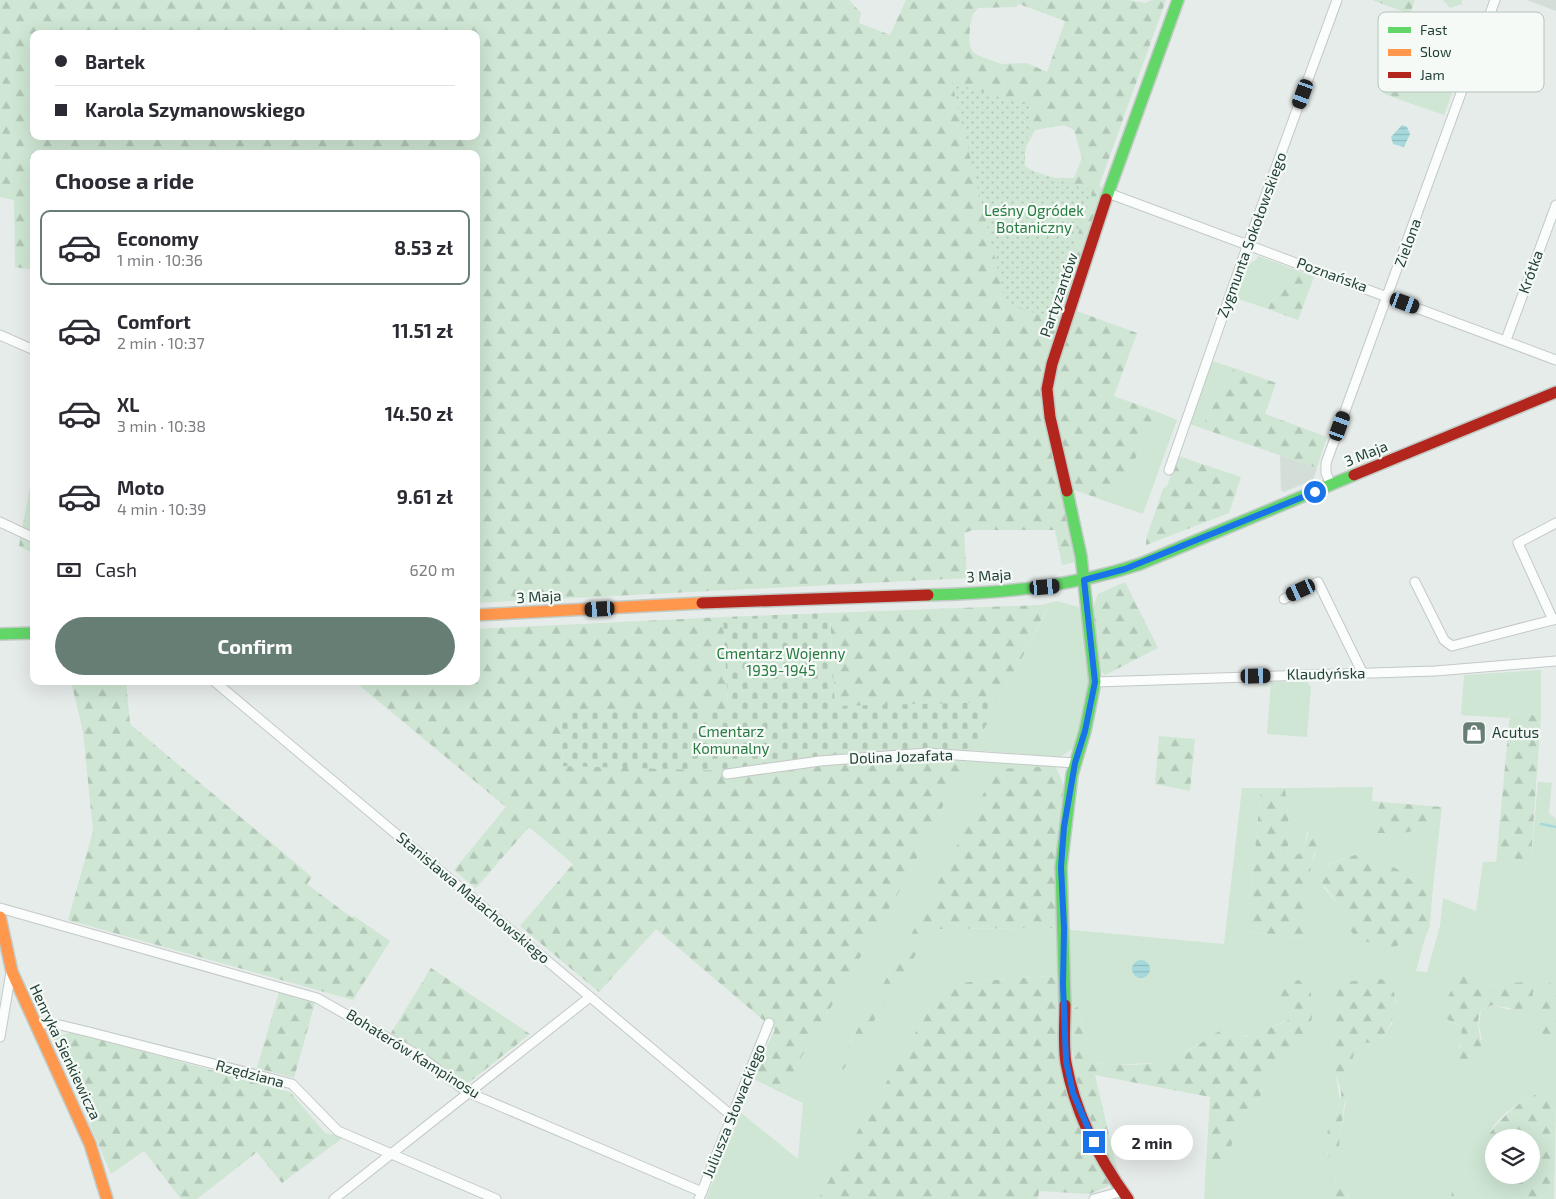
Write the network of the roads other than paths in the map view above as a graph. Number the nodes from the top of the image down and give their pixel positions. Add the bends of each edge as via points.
1 (1178, 0) edge
2 (1337, 0) edge
3 (1495, 0) edge
4 (1491, 12) edge
5 (1462, 92) edge
6 (1108, 193) junction
7 (1556, 205) edge
8 (1248, 244) junction
9 (1389, 296) junction
10 (0, 335) edge
11 (1506, 340) junction
12 (30, 348) edge
13 (1556, 360) edge
14 (1556, 392) edge
15 (1169, 470) dead end
16 (1331, 485) junction
17 (0, 522) edge
18 (1556, 523) edge
19 (30, 536) edge
20 (1084, 580) junction
21 (1415, 582) dead end
22 (1284, 599) dead end
23 (480, 615) edge
24 (1554, 620) edge
25 (30, 633) edge
26 (0, 634) edge
27 (1556, 661) edge
28 (1363, 674) junction
29 (1095, 682) junction
30 (219, 685) edge
31 (1075, 763) junction
32 (727, 774) dead end
33 (0, 908) edge
34 (0, 917) edge
35 (3, 943) edge
36 (12, 972) junction
37 (590, 997) junction
38 (35, 1023) junction
39 (769, 1023) dead end
40 (0, 1037) edge
41 (467, 1092) junction
42 (732, 1116) junction
43 (392, 1154) junction
44 (700, 1195) edge
45 (1125, 1195) edge
46 (107, 1199) edge
47 (334, 1199) edge
48 (496, 1199) edge
49 (1094, 1199) edge

1 - 6 street, Partyzantów
2 - 8 street, Zygmunta Sokołowskiego
3 - 4 street, Zielona
5 - 9 street, Zielona
6 - 8 street, Poznańska
6 - 20 street, Partyzantów via 1052,364 1047,389
7 - 11 street, Krótka
8 - 9 street, Poznańska
8 - 15 street, Zygmunta Sokołowskiego
9 - 11 street, Poznańska
9 - 16 street, Zielona via 1326,463
10 - 12 street
11 - 13 street, Poznańska
14 - 16 street, 3 Maja
16 - 20 street, 3 Maja via 1133,566
17 - 19 street
18 - 24 street via 1518,543
20 - 23 street, 3 Maja via 1056,586 967,592
20 - 29 street, Partyzantów
21 - 24 street via 1444,640 1452,646
22 - 28 street via 1318,582
25 - 26 street
27 - 28 street, Klaudyńska
28 - 29 street, Klaudyńska
29 - 31 street, Partyzantów
30 - 37 street, Stanisława Małachowskiego
31 - 32 street, Dolina Jozafata via 910,754 820,761
31 - 45 street, Partyzantów via 1061,867 1066,1061 1073,1093 1087,1127 1108,1171
33 - 41 street, Bohaterów Kampinosu via 317,998 421,1057
34 - 35 street, Henryka Sienkiewicza
35 - 36 street, Henryka Sienkiewicza
36 - 38 street, Henryka Sienkiewicza
36 - 40 street
37 - 41 street
37 - 42 street, Stanisława Małachowskiego
38 - 43 street, Rzędziana via 60,1025 292,1084 338,1131
38 - 46 street, Henryka Sienkiewicza via 90,1144
39 - 42 street, Juliusza Słowackiego
41 - 43 street
41 - 44 street, Bohaterów Kampinosu
42 - 44 street, Juliusza Słowackiego
43 - 47 street
43 - 48 street, Rzędziana
45 - 49 street

